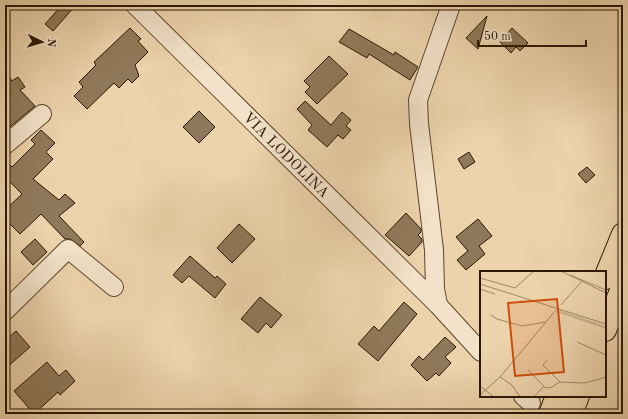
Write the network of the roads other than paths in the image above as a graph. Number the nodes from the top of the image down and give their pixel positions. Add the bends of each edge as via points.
1 (135, 5) edge
2 (451, 5) edge
3 (42, 114) dead end
4 (5, 145) edge
5 (623, 234) edge
6 (606, 276) edge
7 (623, 286) edge
8 (114, 287) dead end
9 (438, 305) junction
10 (5, 311) edge
11 (606, 328) edge
12 (480, 351) edge
13 (576, 397) edge
14 (558, 406) edge

1 - 9 street, VIA LODOLINA
2 - 9 street via 418,100
3 - 4 street
5 - 6 highway
7 - 11 highway
8 - 10 street via 68,250
9 - 12 street, VIA LODOLINA
13 - 14 highway

